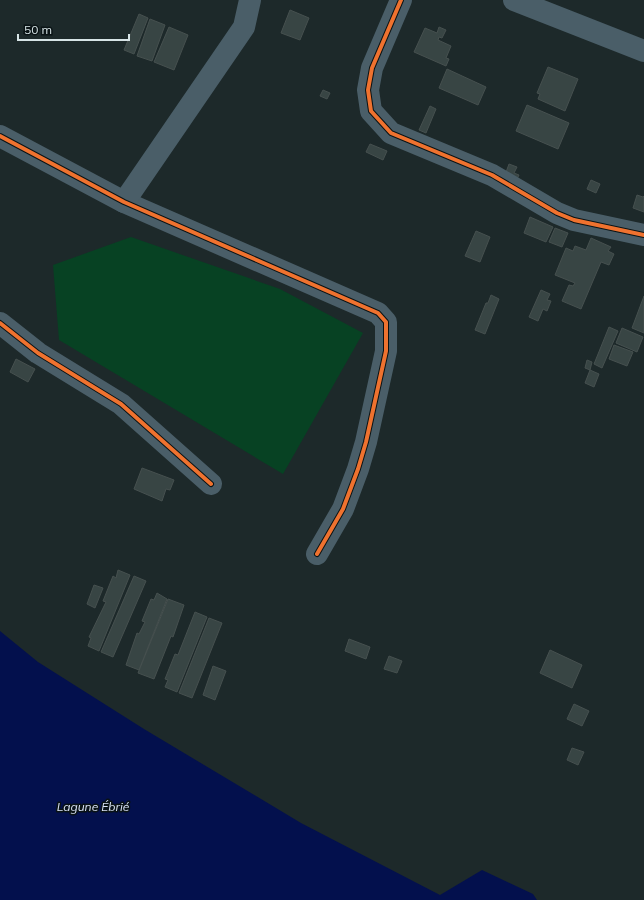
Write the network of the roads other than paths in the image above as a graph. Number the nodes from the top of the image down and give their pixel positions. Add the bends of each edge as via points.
1 (250, 0) edge
2 (401, 0) edge
3 (514, 0) edge
4 (644, 51) edge
5 (0, 136) edge
6 (124, 202) junction
7 (644, 235) edge
8 (0, 323) edge
9 (210, 484) dead end
10 (317, 554) dead end

1 - 6 street via 244,27
2 - 7 street via 372,68 368,90 371,111 391,133 492,175 557,213 574,220
3 - 4 street
5 - 6 street
6 - 10 street via 378,313 386,322 386,351 358,469 344,509
8 - 9 street via 38,352 121,404

